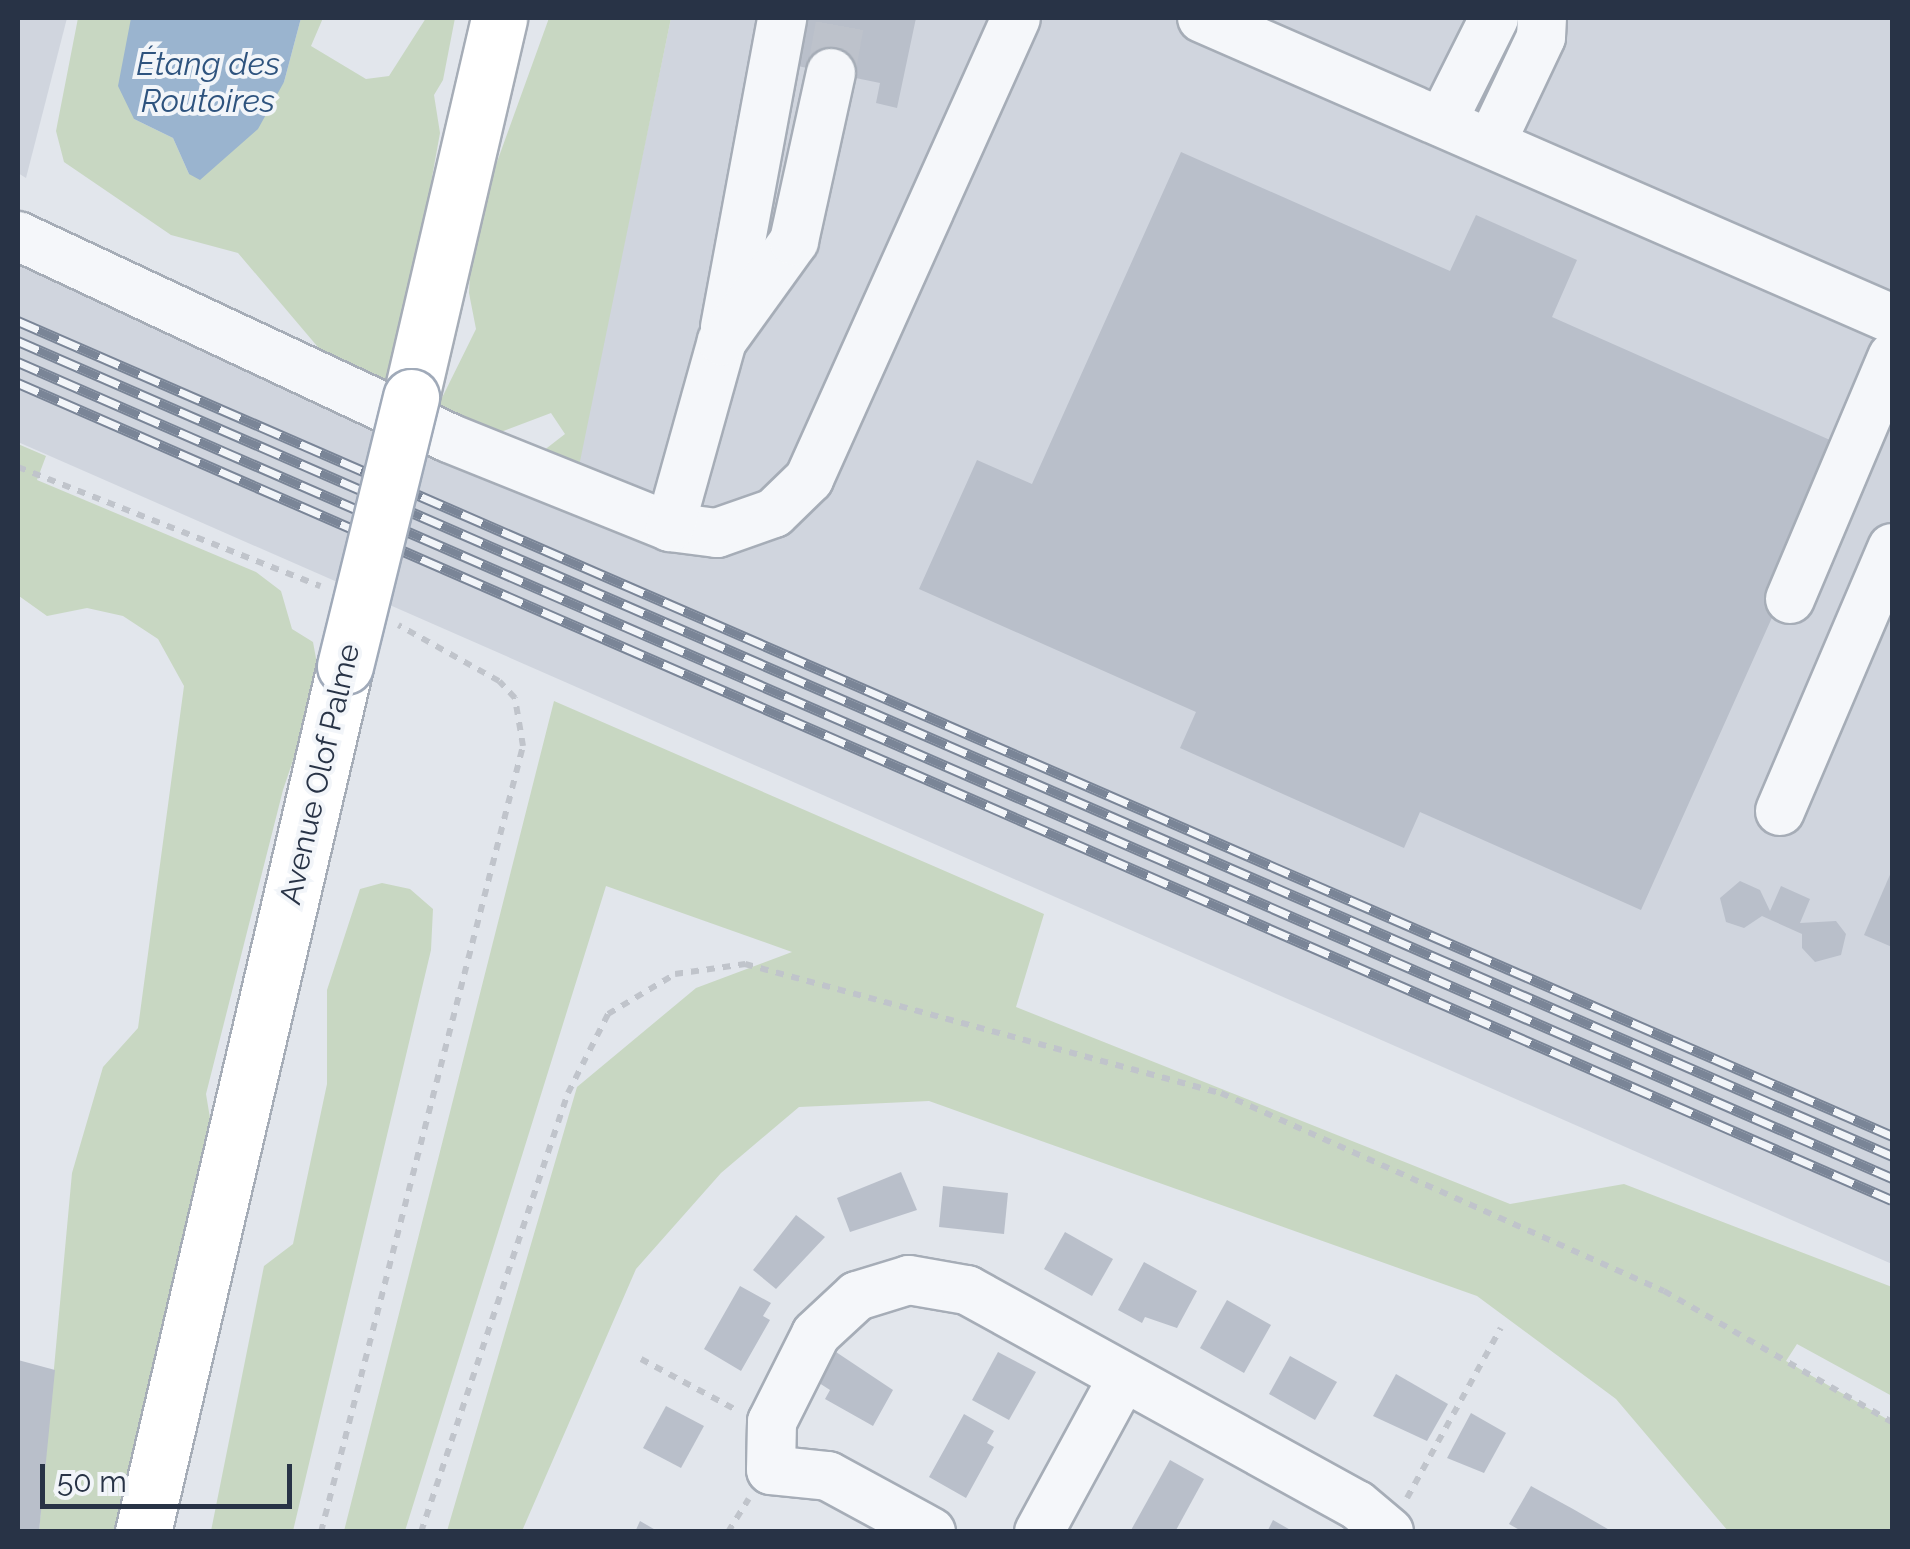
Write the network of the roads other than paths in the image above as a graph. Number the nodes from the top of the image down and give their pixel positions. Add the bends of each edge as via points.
1 (499, 18) edge
2 (782, 18) edge
3 (1016, 18) edge
4 (1202, 18) edge
5 (1494, 18) edge
6 (1542, 18) edge
7 (830, 73) tunnel mouth
8 (1442, 122) junction
9 (1491, 143) junction
10 (18, 236) edge
11 (1892, 318) edge
12 (722, 341) junction
13 (1892, 357) edge
14 (670, 527) junction
15 (1892, 548) edge
16 (1790, 598) dead end
17 (1780, 811) dead end
18 (1123, 1377) junction
19 (1391, 1531) edge
20 (143, 1532) edge
21 (931, 1532) edge
22 (1040, 1532) edge

1 - 20 main road, Avenue Olof Palme, bridge
2 - 12 street
3 - 14 street via 809,479 774,514 717,533
4 - 8 street
5 - 8 street
6 - 9 street via 1541,37
7 - 12 street via 794,241
8 - 9 street
9 - 11 street
10 - 14 street via 449,438
12 - 14 street
13 - 16 street
15 - 17 street
18 - 19 street via 1357,1505
18 - 21 street via 967,1290 909,1280 857,1296 816,1334 772,1422 771,1470 828,1476
18 - 22 street

